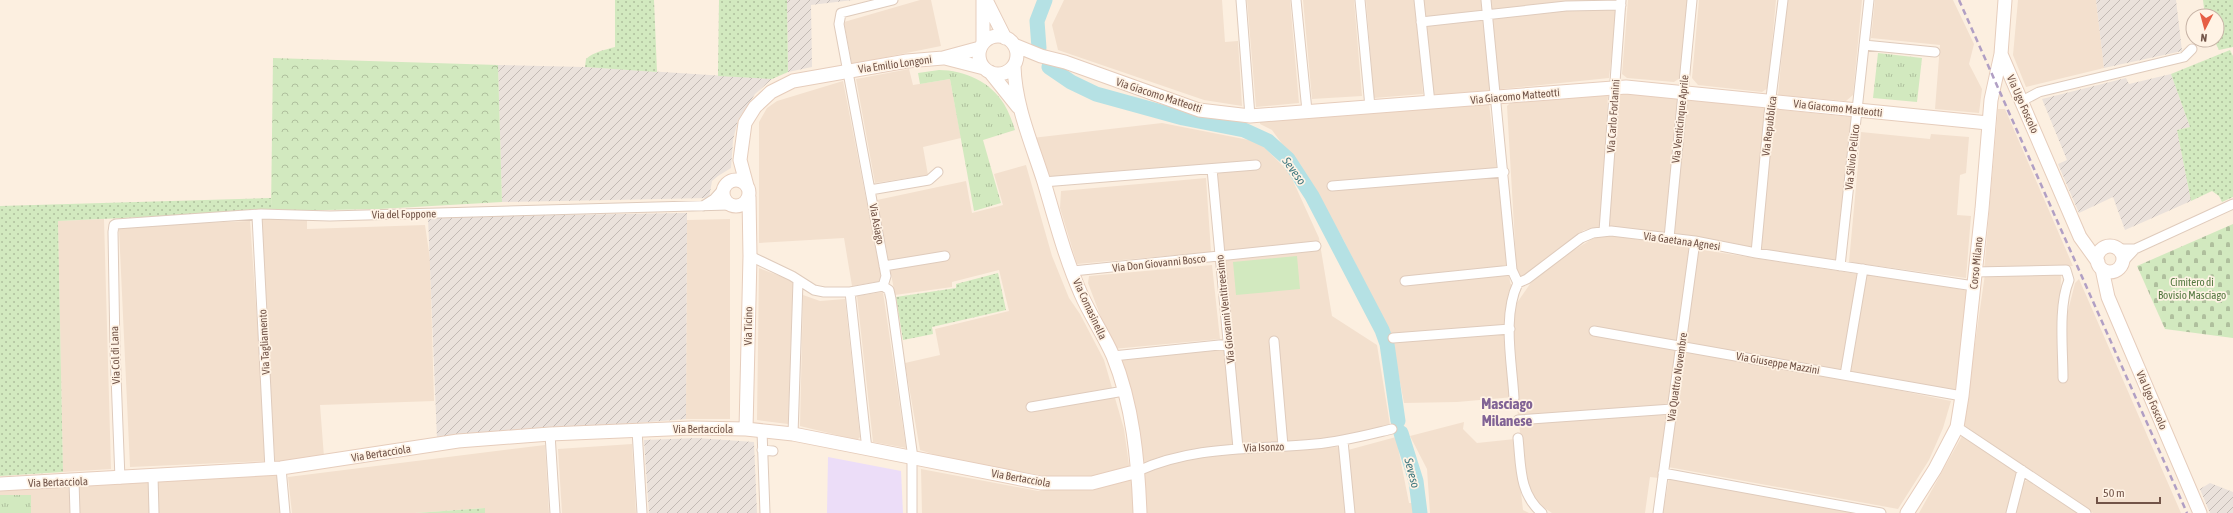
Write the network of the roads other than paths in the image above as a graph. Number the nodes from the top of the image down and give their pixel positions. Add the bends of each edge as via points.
1 (893, 0) edge
2 (985, 0) edge
3 (1241, 0) edge
4 (1296, 0) edge
5 (1360, 0) edge
6 (1419, 0) edge
7 (1486, 0) edge
8 (1692, 0) edge
9 (1783, 0) edge
10 (1869, 0) edge
11 (2005, 0) edge
12 (1621, 3) edge
13 (1488, 16) junction
14 (1421, 22) junction
15 (1010, 41) junction
16 (1864, 45) junction
17 (982, 46) junction
18 (2192, 49) dead end
19 (1935, 52) dead end
20 (2001, 54) junction
21 (1034, 55) junction
22 (943, 58) junction
23 (1015, 62) junction
24 (847, 70) junction
25 (987, 70) junction
26 (1615, 87) junction
27 (1683, 93) junction
28 (1497, 97) junction
29 (1771, 101) junction
30 (2022, 101) junction
31 (1430, 102) junction
32 (1370, 107) junction
33 (1020, 109) junction
34 (1857, 110) junction
35 (1307, 111) junction
36 (1250, 116) junction
37 (1988, 123) junction
38 (740, 160) junction
39 (1256, 165) dead end
40 (1212, 170) junction
41 (938, 172) dead end
42 (1504, 172) junction
43 (1044, 182) junction
44 (727, 184) junction
45 (1332, 186) dead end
46 (870, 190) junction
47 (748, 192) junction
48 (2233, 204) edge
49 (732, 206) junction
50 (702, 207) junction
51 (257, 216) junction
52 (750, 222) junction
53 (1604, 231) junction
54 (113, 232) joint
55 (1668, 238) junction
56 (1695, 241) junction
57 (2084, 241) junction
58 (1316, 246) dead end
59 (2111, 248) junction
60 (2134, 249) junction
61 (1756, 253) junction
62 (750, 256) junction
63 (945, 256) dead end
64 (1219, 257) junction
65 (884, 266) junction
66 (1840, 266) junction
67 (2109, 266) junction
68 (1863, 269) junction
69 (1512, 270) junction
70 (1073, 271) junction
71 (1975, 272) junction
72 (798, 281) junction
73 (1405, 281) dead end
74 (1518, 283) junction
75 (883, 286) junction
76 (1974, 286) junction
77 (850, 292) junction
78 (1510, 329) junction
79 (1594, 331) dead end
80 (1393, 338) dead end
81 (1274, 341) dead end
82 (1229, 344) junction
83 (1681, 346) junction
84 (1112, 356) junction
85 (1845, 375) junction
86 (2063, 378) dead end
87 (1124, 392) junction
88 (1962, 396) junction
89 (1514, 398) dead end
90 (1031, 407) dead end
91 (1672, 409) junction
92 (1518, 420) dead end
93 (1956, 427) junction
94 (746, 429) junction
95 (1392, 429) dead end
96 (637, 430) junction
97 (762, 431) junction
98 (550, 434) junction
99 (793, 434) junction
100 (1518, 438) dead end
101 (1343, 441) junction
102 (1283, 446) junction
103 (1238, 448) junction
104 (762, 450) junction
105 (867, 450) junction
106 (773, 451) dead end
107 (912, 458) junction
108 (275, 469) junction
109 (2022, 470) junction
110 (1138, 471) junction
111 (1664, 473) junction
112 (153, 476) junction
113 (120, 478) junction
114 (74, 481) junction
115 (1, 484) edge
116 (1536, 511) edge
117 (75, 513) edge
118 (154, 513) edge
119 (285, 513) edge
120 (555, 513) edge
121 (642, 513) edge
122 (765, 513) edge
123 (912, 513) edge
124 (1140, 513) edge
125 (1350, 513) edge
126 (1658, 513) edge
127 (1881, 513) edge
128 (1907, 513) edge
129 (2011, 513) edge
130 (2086, 513) edge
131 (2200, 513) edge

1 - 24 street, Via Asiago via 841,13 839,20
2 - 15 street
2 - 17 street
3 - 36 street
4 - 35 street
5 - 32 street
6 - 14 street
7 - 13 street
8 - 27 street, Via Venticinque Aprile
9 - 29 street, Via Repubblica
10 - 16 street, Via Silvio Pellico
11 - 20 street, Corso Milano
12 - 13 street via 1566,6
12 - 26 street, Via Carlo Forlanini
13 - 14 street
13 - 28 street
14 - 31 street
15 - 17 street via 991,37
15 - 21 street, Via Giacomo Matteotti
15 - 23 street
16 - 19 street
16 - 34 street, Via Silvio Pellico
17 - 22 street, Via Emilio Longoni
17 - 25 street via 979,56
18 - 30 street via 2184,57 2039,92
20 - 30 street, Via Ugo Foscolo
20 - 37 street, Corso Milano
21 - 23 street, Via Giacomo Matteotti
21 - 36 street, Via Giacomo Matteotti via 1053,59 1199,110
22 - 24 street, Via Emilio Longoni
22 - 25 street, Via Emilio Longoni
23 - 25 street via 1004,73
23 - 33 street, Via Comasinella via 1014,84
24 - 38 street, Via Ticino via 793,81 771,92 755,107 745,123
24 - 46 street, Via Asiago
25 - 33 street, Via Comasinella
26 - 27 street, Via Giacomo Matteotti
26 - 28 street, Via Giacomo Matteotti
26 - 53 street, Via Carlo Forlanini
27 - 29 street, Via Giacomo Matteotti
27 - 55 street, Via Venticinque Aprile
28 - 31 street, Via Giacomo Matteotti
28 - 42 street
29 - 34 street, Via Giacomo Matteotti
29 - 61 street, Via Repubblica
30 - 57 street, Via Ugo Foscolo via 2080,237
31 - 32 street, Via Giacomo Matteotti
32 - 35 street, Via Giacomo Matteotti
33 - 43 street, Via Comasinella
34 - 37 street, Via Giacomo Matteotti
34 - 66 street, Via Silvio Pellico
35 - 36 street, Via Giacomo Matteotti
37 - 71 street, Corso Milano
38 - 44 street, Via Ticino
38 - 47 street, Via Ticino
39 - 40 street
40 - 43 street
40 - 64 street, Via Giovanni Ventitreesimo
41 - 46 street via 929,180
42 - 45 street
42 - 69 street
43 - 70 street, Via Comasinella
44 - 47 street via 742,181
44 - 49 street via 723,196
44 - 50 street via 714,199
46 - 65 street, Via Asiago
47 - 49 street via 744,204
47 - 52 street, Via Ticino
48 - 60 street
49 - 50 street, Via del Foppone
49 - 52 street
50 - 51 street, Via del Foppone
51 - 54 street, Via del Foppone via 123,222 114,225
51 - 108 street, Via Tagliamento
52 - 62 street, Via Ticino
53 - 55 street, Via Gaetana Agnesi
53 - 74 street, Via Gaetana Agnesi via 1593,233 1570,244 1527,279
54 - 113 street, Via Col di Lana via 114,350
55 - 56 street, Via Gaetana Agnesi
56 - 61 street, Via Gaetana Agnesi
56 - 83 street, Via Quattro Novembre
57 - 59 street
57 - 67 street, Via Ugo Foscolo
58 - 64 street, Via Don Giovanni Bosco
59 - 60 street
59 - 67 street via 2099,253
59 - 67 street, Via Ugo Foscolo via 2122,255
60 - 67 street
61 - 66 street, Via Gaetana Agnesi
62 - 72 street
62 - 94 street, Via Ticino
63 - 65 street
64 - 70 street, Via Don Giovanni Bosco
64 - 82 street, Via Giovanni Ventitreesimo
65 - 75 street, Via Asiago via 886,280
66 - 68 street, Via Gaetana Agnesi
67 - 131 street, Via Ugo Foscolo via 2106,287 2114,311
68 - 76 street, Via Gaetana Agnesi
68 - 85 street
69 - 73 street
69 - 74 street
70 - 84 street, Via Comasinella via 1080,293
71 - 76 street, Corso Milano
71 - 86 street via 2066,270 2069,280 2065,289
72 - 77 street via 814,290
72 - 99 street
74 - 78 street via 1511,309
75 - 77 street
75 - 107 street via 889,290 891,299
76 - 88 street, Corso Milano
77 - 105 street
78 - 80 street
78 - 89 street
79 - 83 street, Via Giuseppe Mazzini
81 - 102 street
82 - 84 street
82 - 103 street, Via Giovanni Ventitreesimo
83 - 85 street, Via Giuseppe Mazzini
83 - 91 street, Via Quattro Novembre
84 - 87 street, Via Comasinella
85 - 88 street, Via Giuseppe Mazzini
87 - 90 street
87 - 110 street, Via Comasinella
88 - 93 street, Corso Milano
91 - 92 street
91 - 111 street, Via Quattro Novembre
93 - 109 street
93 - 128 street, Corso Milano via 1935,469
94 - 96 street, Via Bertacciola
94 - 97 street, Via Bertacciola
95 - 101 street, Via Isonzo
96 - 98 street, Via Bertacciola
96 - 121 street
97 - 99 street, Via Bertacciola
97 - 104 street
98 - 108 street, Via Bertacciola via 458,441
98 - 120 street
99 - 105 street, Via Bertacciola
100 - 116 street via 1524,490
101 - 102 street, Via Isonzo
101 - 125 street
102 - 103 street, Via Isonzo
103 - 110 street, Via Isonzo via 1198,453
104 - 106 street
104 - 122 street
105 - 107 street, Via Bertacciola
107 - 110 street, Via Bertacciola via 1041,483 1092,483
107 - 123 street
108 - 112 street, Via Bertacciola
108 - 119 street, Via Tagliamento
109 - 129 street
109 - 130 street
110 - 124 street, Via Comasinella
111 - 126 street, Via Quattro Novembre
111 - 127 street
112 - 113 street, Via Bertacciola
112 - 118 street
113 - 114 street, Via Bertacciola
114 - 115 street, Via Bertacciola
114 - 117 street

